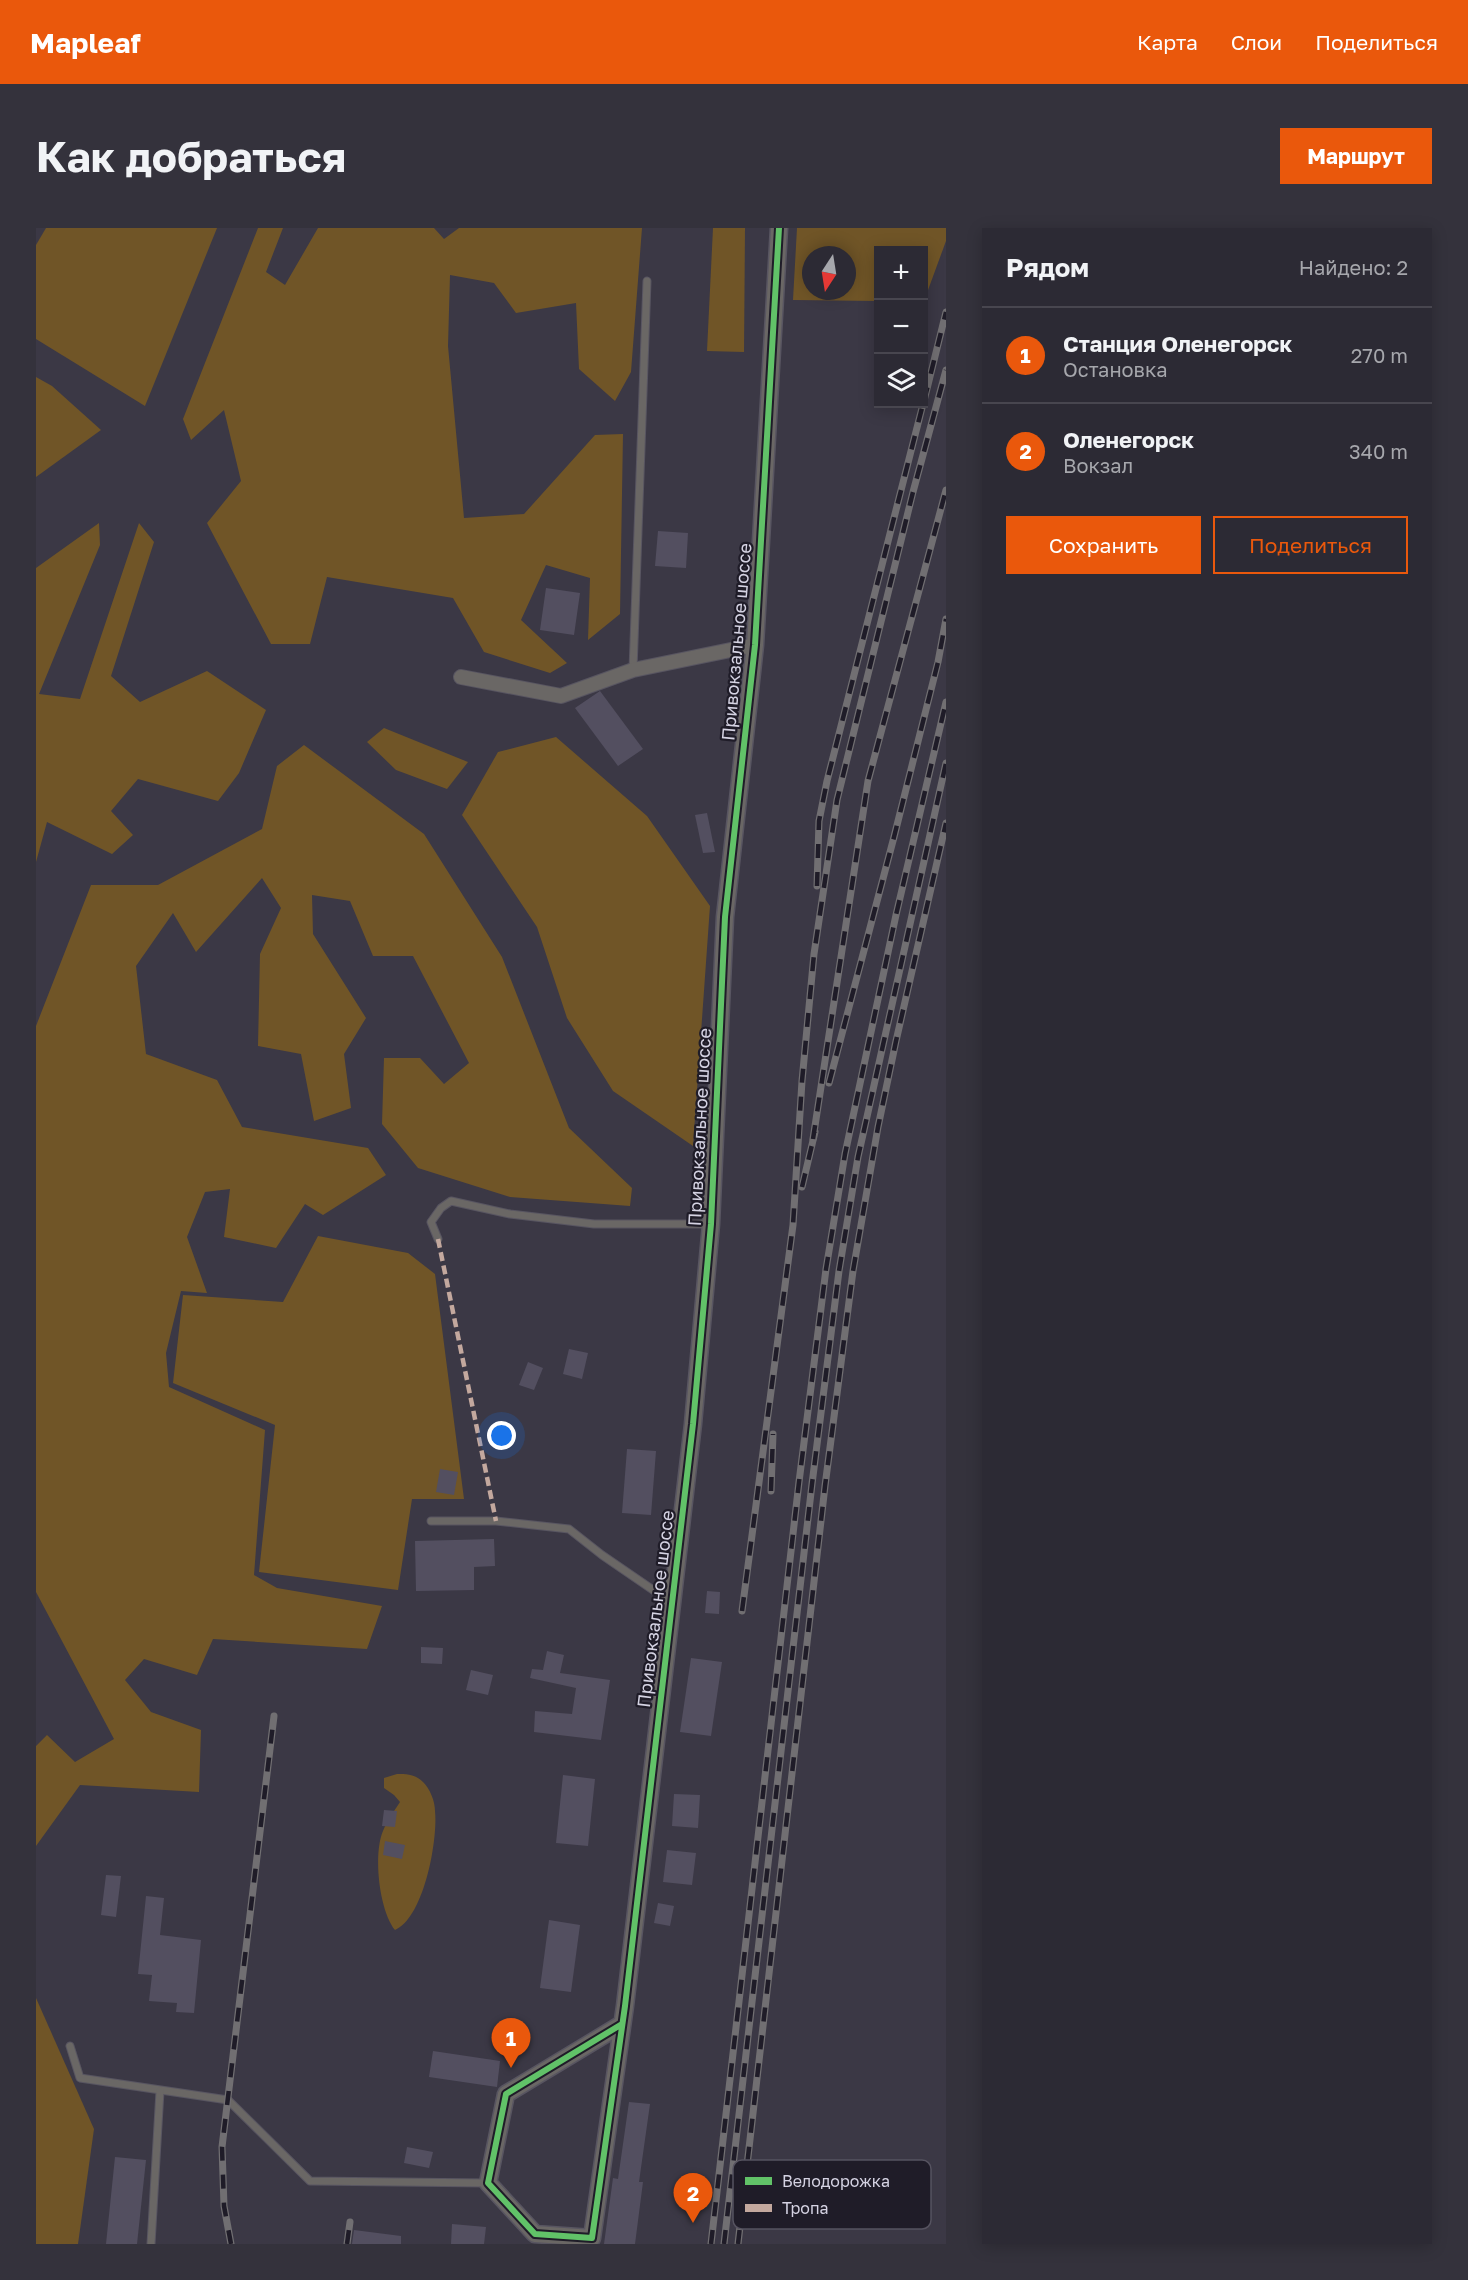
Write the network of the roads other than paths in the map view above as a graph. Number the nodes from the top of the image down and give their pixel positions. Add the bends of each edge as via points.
1 (778, 228) edge
2 (647, 281) dead end
3 (755, 645) junction
4 (633, 670) junction
5 (461, 677) dead end
6 (711, 1224) junction
7 (438, 1239) dead end
8 (431, 1521) dead end
9 (672, 1604) junction
10 (622, 2024) junction
11 (70, 2046) dead end
12 (160, 2091) junction
13 (488, 2183) junction
14 (591, 2241) edge
15 (151, 2244) edge

1 - 3 street, Привокзальное шоссе
2 - 4 lane
3 - 4 street
3 - 6 street, Привокзальное шоссе via 725,917
4 - 5 street via 561,696
6 - 7 lane via 594,1224 510,1214 451,1201 431,1222
6 - 9 street, Привокзальное шоссе
8 - 9 lane via 496,1521 569,1530
9 - 10 street, Привокзальное шоссе
10 - 13 street via 506,2094
10 - 14 street, Привокзальное шоссе
11 - 12 lane via 80,2078
12 - 13 lane via 228,2100 309,2181
12 - 15 lane
13 - 14 street, Привокзальное шоссе via 535,2234

